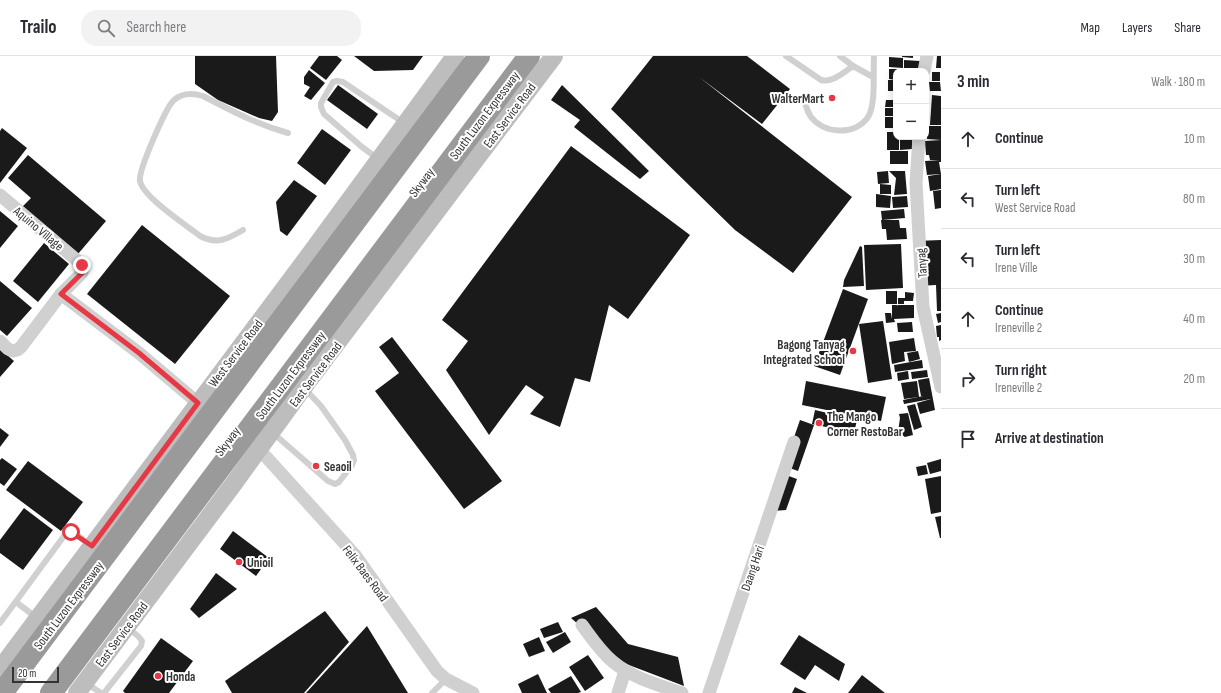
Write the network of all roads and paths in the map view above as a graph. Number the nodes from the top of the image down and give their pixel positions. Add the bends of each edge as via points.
1 (455, 56) edge
2 (479, 56) edge
3 (494, 56) edge
4 (516, 56) edge
5 (529, 56) edge
6 (554, 56) edge
7 (786, 56) edge
8 (840, 56) edge
9 (874, 56) edge
10 (927, 56) edge
11 (853, 66) junction
12 (925, 68) edge
13 (873, 77) junction
14 (804, 97) dead end
15 (405, 124) junction
16 (288, 133) dead end
17 (919, 140) edge
18 (379, 160) junction
19 (0, 195) edge
20 (243, 230) dead end
21 (61, 294) junction
22 (0, 342) edge
23 (941, 387) edge
24 (304, 388) junction
25 (198, 403) junction
26 (272, 432) junction
27 (794, 442) dead end
28 (259, 449) junction
29 (92, 546) junction
30 (16, 602) junction
31 (38, 618) junction
32 (0, 623) edge
33 (582, 625) dead end
34 (126, 627) junction
35 (0, 669) edge
36 (625, 671) junction
37 (446, 679) junction
38 (81, 688) edge
39 (2, 693) edge
40 (18, 693) edge
41 (40, 693) edge
42 (51, 693) edge
43 (102, 693) edge
44 (432, 693) edge
45 (473, 693) edge
46 (618, 693) edge
47 (682, 693) edge
48 (709, 693) edge

1 - 15 main road, West Service Road
2 - 39 highway, South Luzon Expressway
3 - 40 highway, Skyway
4 - 41 highway, Skyway
5 - 42 highway, South Luzon Expressway
6 - 24 main road, East Service Road
7 - 11 lane via 826,81
8 - 11 lane
9 - 13 lane
10 - 12 street
11 - 13 lane
13 - 14 lane via 872,109 861,124 849,130 834,130 818,124 811,117
15 - 18 main road, West Service Road
15 - 18 lane via 343,82 333,82 321,103 324,114
16 - 20 lane via 246,118 197,94 175,99 158,128 142,169 142,187 158,203 206,239 225,240
17 - 23 street, Tanyag via 916,183 923,307
18 - 25 main road, West Service Road
19 - 21 street, Aquino Village via 82,265 82,273
21 - 22 street via 17,350 8,349
21 - 25 street via 139,353
24 - 26 main road, East Service Road
24 - 26 lane via 321,406 345,440 353,455 352,465 335,484 319,474
25 - 29 main road, West Service Road
26 - 28 main road, East Service Road
27 - 48 street, Daang Hari
28 - 34 main road, East Service Road
28 - 37 street, Felix Baes Road via 355,555 437,671
29 - 30 lane via 67,532
29 - 31 main road, West Service Road
30 - 31 lane
30 - 32 lane
31 - 35 main road, West Service Road
33 - 36 street via 603,652
34 - 38 main road, East Service Road
34 - 43 lane via 142,641 141,646
36 - 46 street
36 - 47 street
37 - 44 lane
37 - 45 street, Felix Baes Road
38 - 43 lane

